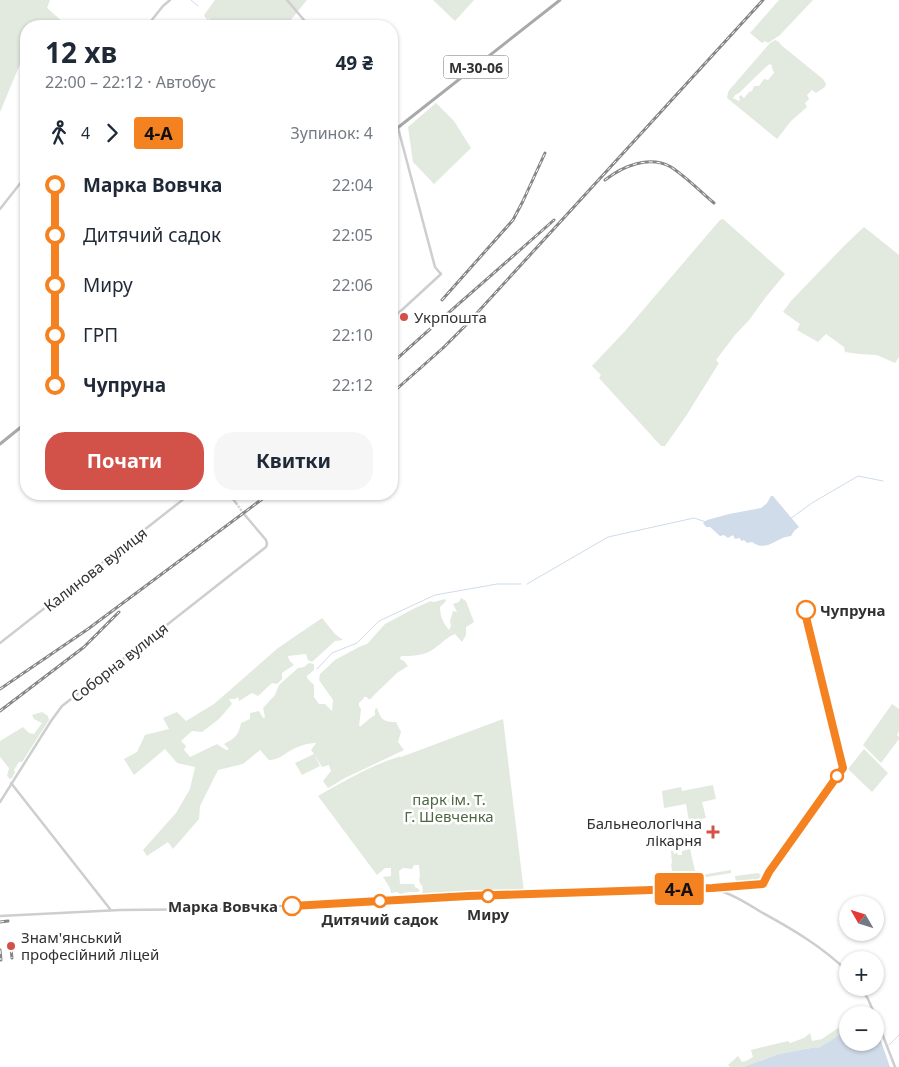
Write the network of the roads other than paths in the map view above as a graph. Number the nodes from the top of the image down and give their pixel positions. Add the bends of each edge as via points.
1 (170, 0) edge
2 (287, 0) edge
3 (560, 0) edge
4 (152, 20) edge
5 (304, 20) edge
6 (398, 128) joint
7 (20, 184) edge
8 (0, 209) edge
9 (398, 314) edge
10 (20, 429) edge
11 (0, 444) edge
12 (182, 500) edge
13 (233, 500) edge
14 (236, 503) tunnel mouth
15 (244, 514) tunnel mouth
16 (266, 540) junction
17 (270, 542) dead end
18 (0, 643) edge
19 (11, 783) junction
20 (0, 802) edge
21 (111, 910) junction
22 (0, 916) edge
23 (839, 964) edge
24 (884, 1038) edge
25 (895, 1067) edge

1 - 4 street
2 - 5 street
3 - 6 main road, М-30-06
6 - 9 street via 435,267 440,273
7 - 8 street
10 - 11 main road
12 - 18 street, Калинова вулиця
13 - 14 street
15 - 16 street
16 - 17 street
16 - 19 street, Соборна вулиця via 266,547 66,703 54,716
19 - 20 street, Соборна вулиця
19 - 21 street
21 - 22 street
21 - 23 street via 234,909 468,896 712,888 734,896 797,932
24 - 25 street

